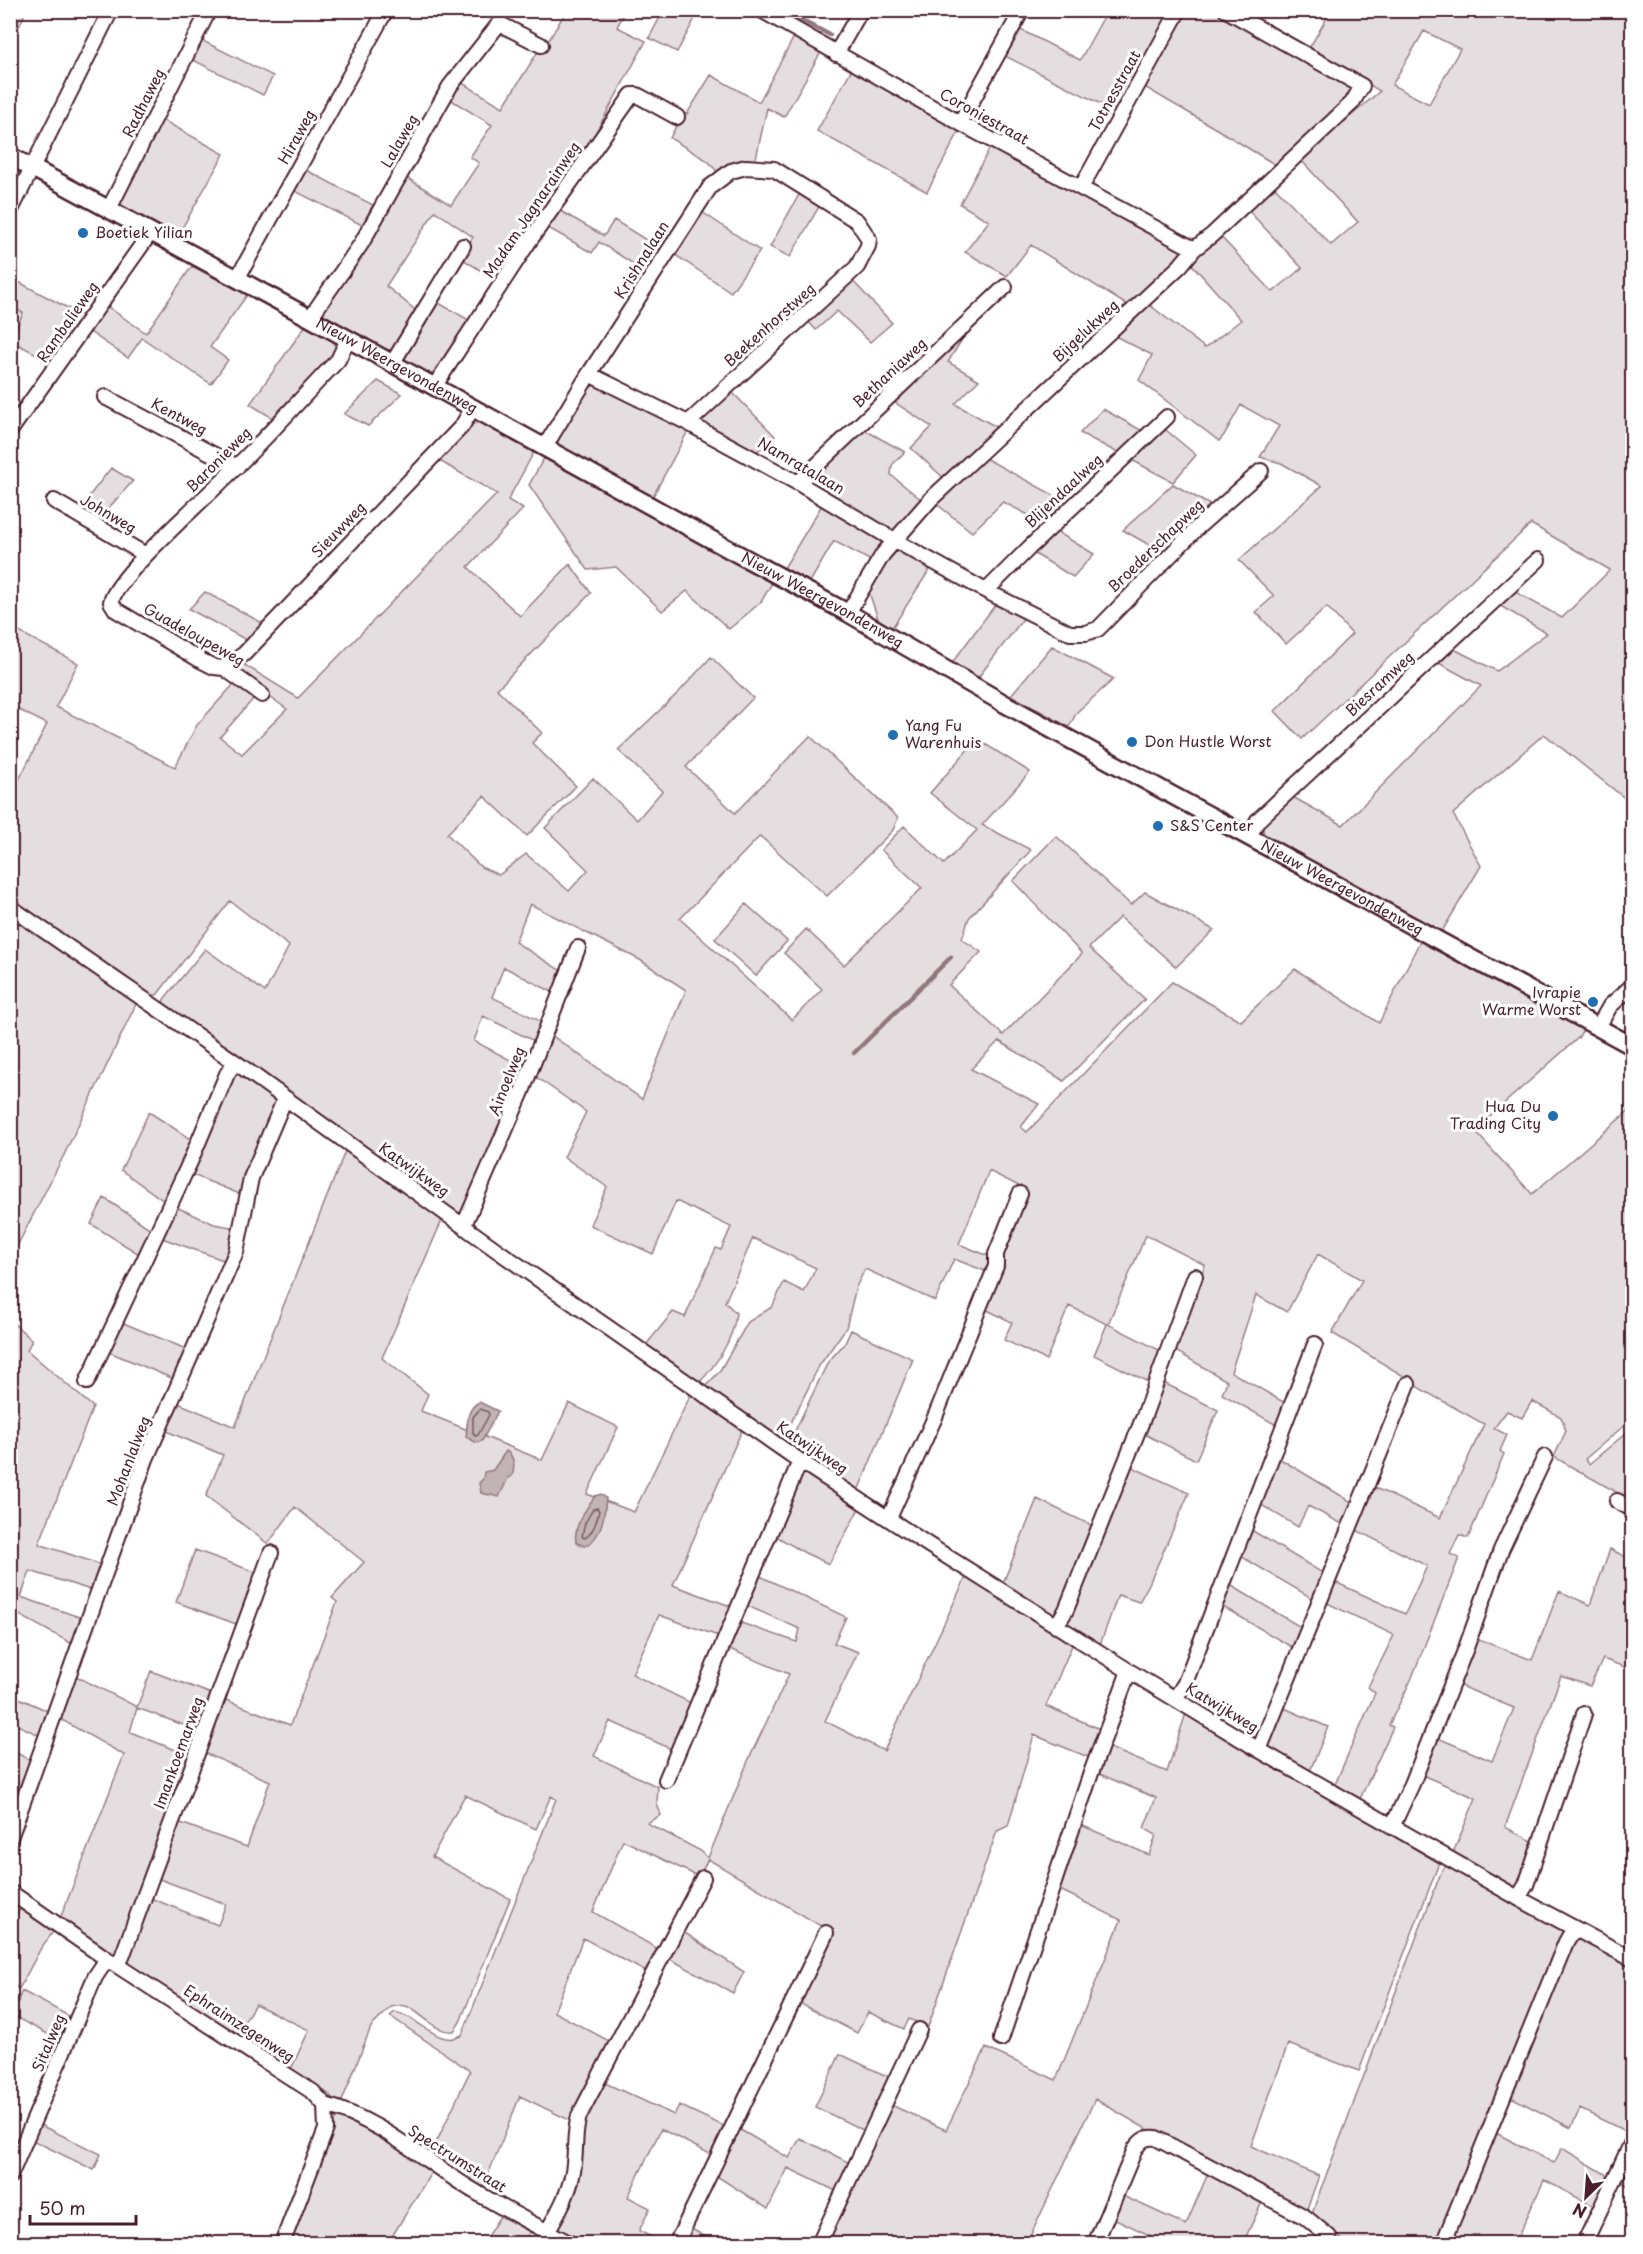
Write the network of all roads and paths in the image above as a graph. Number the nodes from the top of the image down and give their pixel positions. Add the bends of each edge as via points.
1 (111, 10) edge
2 (209, 10) edge
3 (386, 10) edge
4 (761, 10) edge
5 (861, 10) edge
6 (1022, 10) edge
7 (1179, 10) edge
8 (1226, 10) edge
9 (541, 45) dead end
10 (836, 54) junction
11 (677, 117) dead end
12 (960, 123) junction
13 (10, 156) edge
14 (31, 168) junction
15 (1081, 188) junction
16 (109, 209) junction
17 (10, 212) edge
18 (151, 232) junction
19 (463, 246) dead end
20 (868, 246) joint
21 (1194, 249) junction
22 (237, 279) junction
23 (1005, 287) dead end
24 (310, 318) junction
25 (348, 339) junction
26 (392, 364) junction
27 (589, 374) junction
28 (434, 387) junction
29 (105, 397) dead end
30 (472, 409) junction
31 (1167, 417) dead end
32 (688, 423) junction
33 (10, 431) edge
34 (544, 448) junction
35 (237, 467) junction
36 (1261, 471) dead end
37 (798, 483) junction
38 (54, 501) dead end
39 (894, 540) junction
40 (146, 555) junction
41 (1538, 560) dead end
42 (986, 591) junction
43 (111, 602) joint
44 (848, 613) junction
45 (1070, 633) joint
46 (224, 668) junction
47 (262, 695) dead end
48 (1249, 836) junction
49 (10, 907) edge
50 (578, 948) dead end
51 (1632, 986) edge
52 (1598, 1027) junction
53 (1632, 1046) edge
54 (235, 1062) junction
55 (285, 1098) junction
56 (1020, 1194) dead end
57 (464, 1225) junction
58 (1195, 1276) dead end
59 (1314, 1344) dead end
60 (87, 1382) dead end
61 (1408, 1384) dead end
62 (1545, 1456) dead end
63 (800, 1461) junction
64 (1617, 1501) dead end
65 (1632, 1509) edge
66 (889, 1518) junction
67 (271, 1553) dead end
68 (1056, 1626) junction
69 (1129, 1671) junction
70 (1175, 1699) junction
71 (1584, 1714) dead end
72 (1259, 1750) junction
73 (666, 1780) dead end
74 (1392, 1827) junction
75 (10, 1838) edge
76 (703, 1878) dead end
77 (10, 1892) edge
78 (1518, 1899) junction
79 (1574, 1928) junction
80 (826, 1933) dead end
81 (1632, 1959) edge
82 (112, 1961) junction
83 (919, 2030) dead end
84 (1001, 2039) dead end
85 (325, 2105) junction
86 (1632, 2142) edge
87 (10, 2176) edge
88 (547, 2232) junction
89 (1331, 2242) edge
90 (282, 2244) edge
91 (571, 2244) edge
92 (676, 2244) edge
93 (819, 2244) edge
94 (1095, 2244) edge
95 (1443, 2244) edge
96 (1584, 2244) edge

1 - 14 street
2 - 16 street, Radhaweg
3 - 22 street, Hiraweg
4 - 10 street, Coroniestraat
5 - 10 street
6 - 12 street
7 - 15 street, Totnesstraat
8 - 21 street, Bijgelukweg via 1362,86 1352,103 1324,131
9 - 24 street, Lalaweg via 498,26 450,86 361,244
10 - 12 street, Coroniestraat
11 - 28 street, Madam Jagnarainweg via 632,95 530,240
12 - 15 street, Coroniestraat
13 - 14 street, Nieuw Weergevondenweg
14 - 16 street, Nieuw Weergevondenweg
14 - 17 street
15 - 21 street, Coroniestraat
16 - 18 street, Nieuw Weergevondenweg
18 - 22 street, Nieuw Weergevondenweg
18 - 33 street, Rambalieweg
19 - 26 street
20 - 27 street, Krishnalaan via 869,239 857,221 774,169 760,166 731,171 702,196
20 - 32 street, Beekenhorstweg via 857,267
21 - 39 street, Bijgelukweg via 931,499
22 - 24 street, Nieuw Weergevondenweg
23 - 37 street, Bethaniaweg
24 - 25 street, Nieuw Weergevondenweg
25 - 26 street, Nieuw Weergevondenweg
25 - 35 street, Baronieweg via 338,360
26 - 28 street, Nieuw Weergevondenweg
27 - 32 street, Namratalaan
27 - 34 street
28 - 30 street, Nieuw Weergevondenweg
29 - 35 street, Kentweg
30 - 34 street, Nieuw Weergevondenweg
30 - 46 street, Sieuwweg via 462,426 260,638
31 - 42 street, Blijendaalweg
32 - 37 street, Namratalaan
34 - 44 street, Nieuw Weergevondenweg
35 - 40 street, Baronieweg
36 - 45 street, Broederschapweg via 1198,527 1098,629
37 - 39 street, Namratalaan
38 - 40 street, Johnweg
39 - 42 street, Namratalaan
39 - 44 street, Bijgelukweg
40 - 43 street, Baronieweg via 113,594
41 - 48 street, Biesramweg via 1258,820
42 - 45 street, Namratalaan
43 - 46 street, Guadeloupeweg via 116,610 200,660
44 - 48 street, Nieuw Weergevondenweg via 1005,704
46 - 47 street, Guadeloupeweg
48 - 52 street, Nieuw Weergevondenweg
49 - 54 street, Katwijkweg
50 - 57 street, Ainoelweg
51 - 52 street via 1610,1006
52 - 53 street, Nieuw Weergevondenweg
54 - 55 street, Katwijkweg
54 - 60 street
55 - 57 street, Katwijkweg
55 - 75 street, Mohanlalweg via 251,1178 236,1252 146,1459
56 - 66 street via 977,1313
57 - 63 street, Katwijkweg
58 - 68 street via 1118,1483
59 - 70 street via 1185,1683
61 - 72 street
62 - 74 street via 1501,1550 1458,1669
63 - 66 street, Katwijkweg
63 - 73 street
64 - 65 street
66 - 68 street, Katwijkweg
67 - 82 street, Imankoemarweg via 126,1946
68 - 69 street, Katwijkweg
69 - 70 street, Katwijkweg
69 - 84 street
70 - 72 street, Katwijkweg
71 - 78 street
72 - 74 street, Katwijkweg
74 - 78 street, Katwijkweg
76 - 88 street via 579,2116 573,2176
77 - 82 street, Ephraimzegenweg
78 - 79 street, Katwijkweg
79 - 81 street, Katwijkweg
79 - 95 street
80 - 92 street
82 - 85 street, Ephraimzegenweg via 313,2092
82 - 87 street, Sitalweg via 95,1977
83 - 93 street
85 - 88 street, Spectrumstraat via 347,2111 384,2132 469,2188
85 - 90 street via 326,2129
86 - 96 street
88 - 91 street, Spectrumstraat
89 - 94 street via 1305,2217 1151,2137 1135,2149

